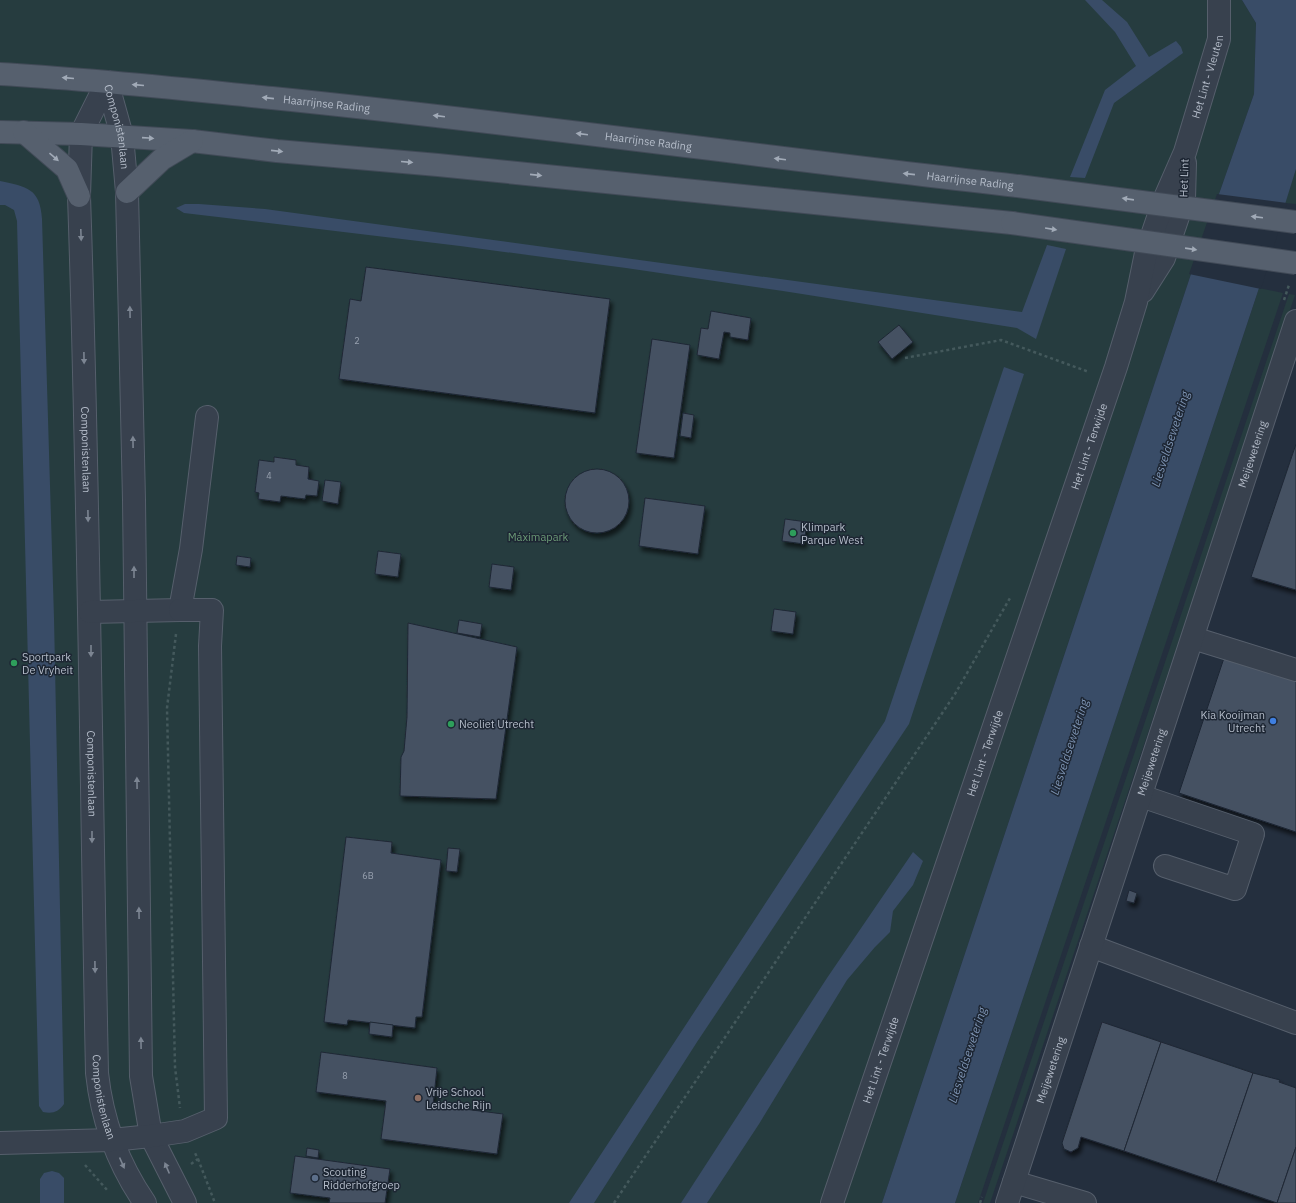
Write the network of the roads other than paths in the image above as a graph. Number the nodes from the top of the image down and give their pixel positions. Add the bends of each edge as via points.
1 (1219, 0) edge
2 (0, 74) edge
3 (107, 82) junction
4 (0, 132) edge
5 (24, 132) junction
6 (81, 134) junction
7 (122, 136) junction
8 (192, 141) junction
9 (1185, 152) joint
10 (127, 192) junction
11 (79, 196) junction
12 (1296, 222) edge
13 (1296, 263) edge
14 (1136, 302) joint
15 (1296, 321) edge
16 (207, 417) dead end
17 (180, 610) junction
18 (135, 611) junction
19 (90, 612) junction
20 (1193, 638) junction
21 (1296, 670) edge
22 (1141, 796) junction
23 (1165, 866) dead end
24 (1092, 946) junction
25 (1296, 1023) edge
26 (151, 1136) junction
27 (112, 1140) junction
28 (0, 1143) edge
29 (1014, 1182) junction
30 (145, 1203) edge
31 (185, 1203) edge
32 (832, 1203) edge
33 (1008, 1203) edge
34 (1085, 1203) edge

1 - 9 street, Het Lint - Vleuten via 1219,39
3 -> 2 main road, Haarrijnse Rading
3 - 6 street, Componistenlaan
3 - 7 street, Componistenlaan
12 -> 3 main road, Haarrijnse Rading, bridge via 374,108
4 - 5 main road
5 - 6 main road
5 -> 11 main road via 67,169
6 - 7 main road
6 - 11 street, Componistenlaan
7 -> 8 main road
7 - 10 street, Componistenlaan
8 - 10 main road via 162,159
8 -> 13 main road, bridge via 1012,223
9 - 14 street, Het Lint via 1164,200 1146,253
18 -> 10 street, Componistenlaan
11 -> 19 street, Componistenlaan
14 - 32 street, Het Lint - Terwijde
15 - 20 street, Meijewetering
16 - 17 street via 191,549
17 - 18 street
17 - 26 street via 212,610 210,646 217,1109 216,1118 185,1131
18 - 19 street
26 -> 18 street, Componistenlaan via 141,1076
19 -> 27 street, Componistenlaan via 97,1073 100,1100
20 - 21 street
20 - 22 street, Meijewetering
22 - 23 street via 1253,834 1235,889
22 - 24 street, Meijewetering
24 - 25 street
24 - 29 street, Meijewetering
26 - 27 street
31 -> 26 street, Componistenlaan
27 - 28 street
27 -> 30 street, Componistenlaan via 123,1167
29 - 33 street, Meijewetering
29 - 34 street

